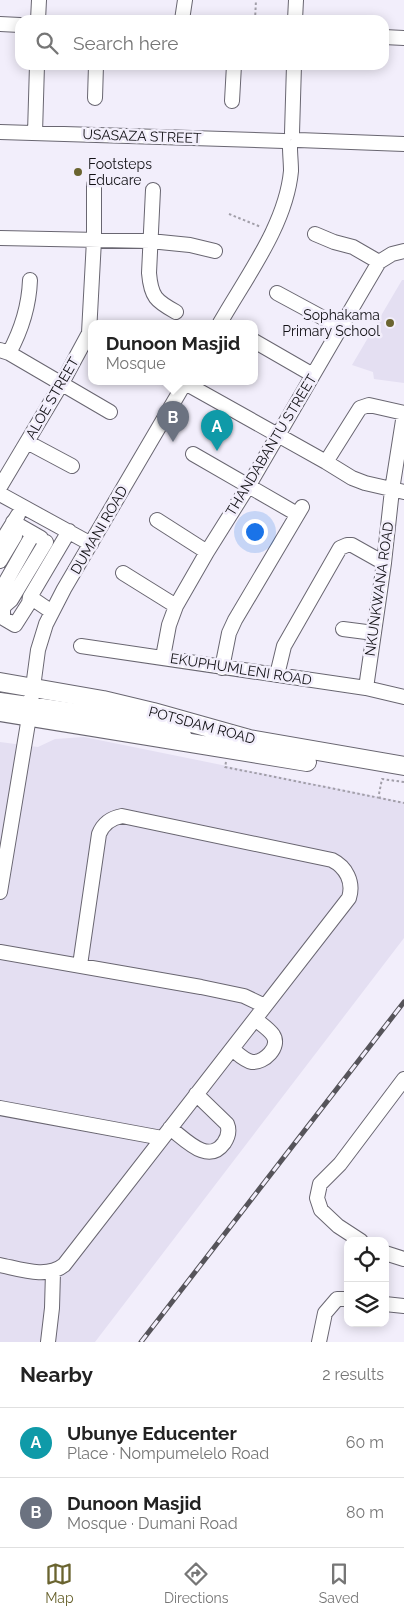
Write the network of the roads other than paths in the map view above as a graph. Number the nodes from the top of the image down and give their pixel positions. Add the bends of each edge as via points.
1 (39, 0) edge
2 (185, 0) edge
3 (296, 0) edge
4 (38, 15) edge
5 (183, 15) edge
6 (295, 15) edge
7 (0, 24) edge
8 (15, 24) edge
9 (389, 37) edge
10 (404, 38) edge
11 (37, 70) edge
12 (96, 70) edge
13 (234, 70) edge
14 (294, 70) edge
15 (96, 98) dead end
16 (232, 101) dead end
17 (0, 132) edge
18 (35, 133) junction
19 (291, 140) junction
20 (404, 144) edge
21 (94, 185) dead end
22 (153, 190) dead end
23 (315, 234) dead end
24 (0, 238) edge
25 (94, 240) junction
26 (150, 241) junction
27 (215, 251) dead end
28 (404, 251) edge
29 (379, 262) junction
30 (30, 280) dead end
31 (277, 293) dead end
32 (176, 312) dead end
33 (90, 320) edge
34 (222, 320) edge
35 (340, 327) junction
36 (88, 335) edge
37 (258, 343) edge
38 (5, 351) edge
39 (312, 375) junction
40 (62, 383) junction
41 (184, 385) edge
42 (191, 385) edge
43 (110, 412) dead end
44 (404, 413) edge
45 (278, 435) junction
46 (27, 442) junction
47 (193, 454) dead end
48 (326, 462) junction
49 (72, 466) dead end
50 (249, 485) junction
51 (0, 486) edge
52 (398, 491) edge
53 (0, 494) edge
54 (23, 505) junction
55 (157, 520) dead end
56 (69, 531) junction
57 (34, 534) junction
58 (0, 544) edge
59 (91, 544) junction
60 (207, 552) junction
61 (0, 561) edge
62 (384, 563) junction
63 (123, 573) dead end
64 (0, 576) edge
65 (0, 592) edge
66 (30, 596) junction
67 (1, 606) edge
68 (176, 606) junction
69 (52, 612) junction
70 (343, 629) dead end
71 (374, 633) junction
72 (81, 646) dead end
73 (163, 657) junction
74 (222, 668) junction
75 (277, 674) junction
76 (0, 682) edge
77 (366, 688) junction
78 (0, 690) edge
79 (402, 697) edge
80 (0, 700) edge
81 (32, 701) junction
82 (0, 712) edge
83 (404, 766) edge
84 (404, 771) edge
85 (404, 777) edge
86 (3, 859) edge
87 (0, 892) edge
88 (0, 952) edge
89 (80, 965) junction
90 (265, 1006) junction
91 (255, 1019) junction
92 (232, 1049) junction
93 (404, 1080) edge
94 (196, 1094) junction
95 (0, 1108) edge
96 (166, 1133) junction
97 (355, 1237) edge
98 (389, 1255) edge
99 (404, 1259) edge
100 (0, 1265) edge
101 (53, 1272) junction
102 (344, 1299) edge
103 (389, 1304) edge
104 (404, 1306) edge
105 (48, 1342) edge
106 (319, 1342) edge

1 - 4 street
2 - 5 street
3 - 6 street
7 - 8 street
9 - 10 street
11 - 18 street
12 - 15 street
13 - 16 street
14 - 19 street
17 - 18 street, USASAZA STREET
18 - 19 street, USASAZA STREET
19 - 20 street, USASAZA STREET
19 - 34 street via 291,170 285,201 272,234
21 - 25 street, ALOE STREET
22 - 26 street
23 - 29 street via 353,247
24 - 25 street
25 - 26 street
25 - 33 street, ALOE STREET
26 - 27 street
26 - 32 street via 152,292 159,303
28 - 29 street
29 - 35 street, THANDABANTU STREET
30 - 38 street via 24,323
31 - 35 street
35 - 39 street, THANDABANTU STREET
36 - 40 street, ALOE STREET
37 - 39 street
38 - 40 street
39 - 45 street, THANDABANTU STREET
40 - 43 street
40 - 46 street, ALOE STREET
41 - 59 street, DUMANI ROAD
42 - 45 street
44 - 48 street via 374,406 360,408
44 - 52 street, NKUNKWANA ROAD
45 - 48 street
45 - 50 street, THANDABANTU STREET
46 - 49 street
46 - 51 street, ALOE STREET
47 - 50 street
48 - 52 street via 352,478
50 - 60 street, THANDABANTU STREET
50 - 74 street via 300,511 234,620 228,633
52 - 62 street, NKUNKWANA ROAD
53 - 54 street
54 - 56 street
54 - 57 street
55 - 60 street
56 - 57 street
56 - 59 street
57 - 58 street
57 - 61 street
57 - 64 street
57 - 65 street
57 - 66 street
57 - 67 street
59 - 69 street, DUMANI ROAD
60 - 68 street, THANDABANTU STREET
62 - 71 street, NKUNKWANA ROAD
62 - 75 street via 352,545 340,548 287,639
63 - 68 street
66 - 67 street via 15,625 3,618
66 - 69 street
68 - 73 street, THANDABANTU STREET
69 - 81 street, DUMANI ROAD via 38,650
70 - 71 street
71 - 77 street, NKUNKWANA ROAD
72 - 73 street, EKUPHUMLENI ROAD
73 - 74 street, EKUPHUMLENI ROAD
74 - 75 street, EKUPHUMLENI ROAD
75 - 77 street, EKUPHUMLENI ROAD
76 - 81 main road, POTSDAM ROAD
77 - 79 street, EKUPHUMLENI ROAD
78 - 81 street
80 - 81 street
81 - 82 main road, POTSDAM ROAD
81 - 83 main road, POTSDAM ROAD via 103,700 249,739
81 - 84 street via 117,711 294,753
81 - 85 main road, POTSDAM ROAD via 212,747
81 - 86 street, DUMANI ROAD
86 - 87 street, DUMANI ROAD
88 - 89 street
89 - 90 street via 244,996
89 - 90 street via 99,834 114,818 122,816 332,860 350,881 349,898
90 - 91 street
91 - 92 street
91 - 92 street via 274,1036 274,1047 255,1062
92 - 94 street
93 - 97 street via 340,1164 320,1184 317,1198 321,1210
94 - 96 street
94 - 96 street via 227,1124 226,1141 217,1151 209,1153
95 - 96 street
96 - 101 street via 64,1266
98 - 99 street
100 - 101 street
101 - 105 street
102 - 106 street via 337,1299 329,1306
103 - 104 street

